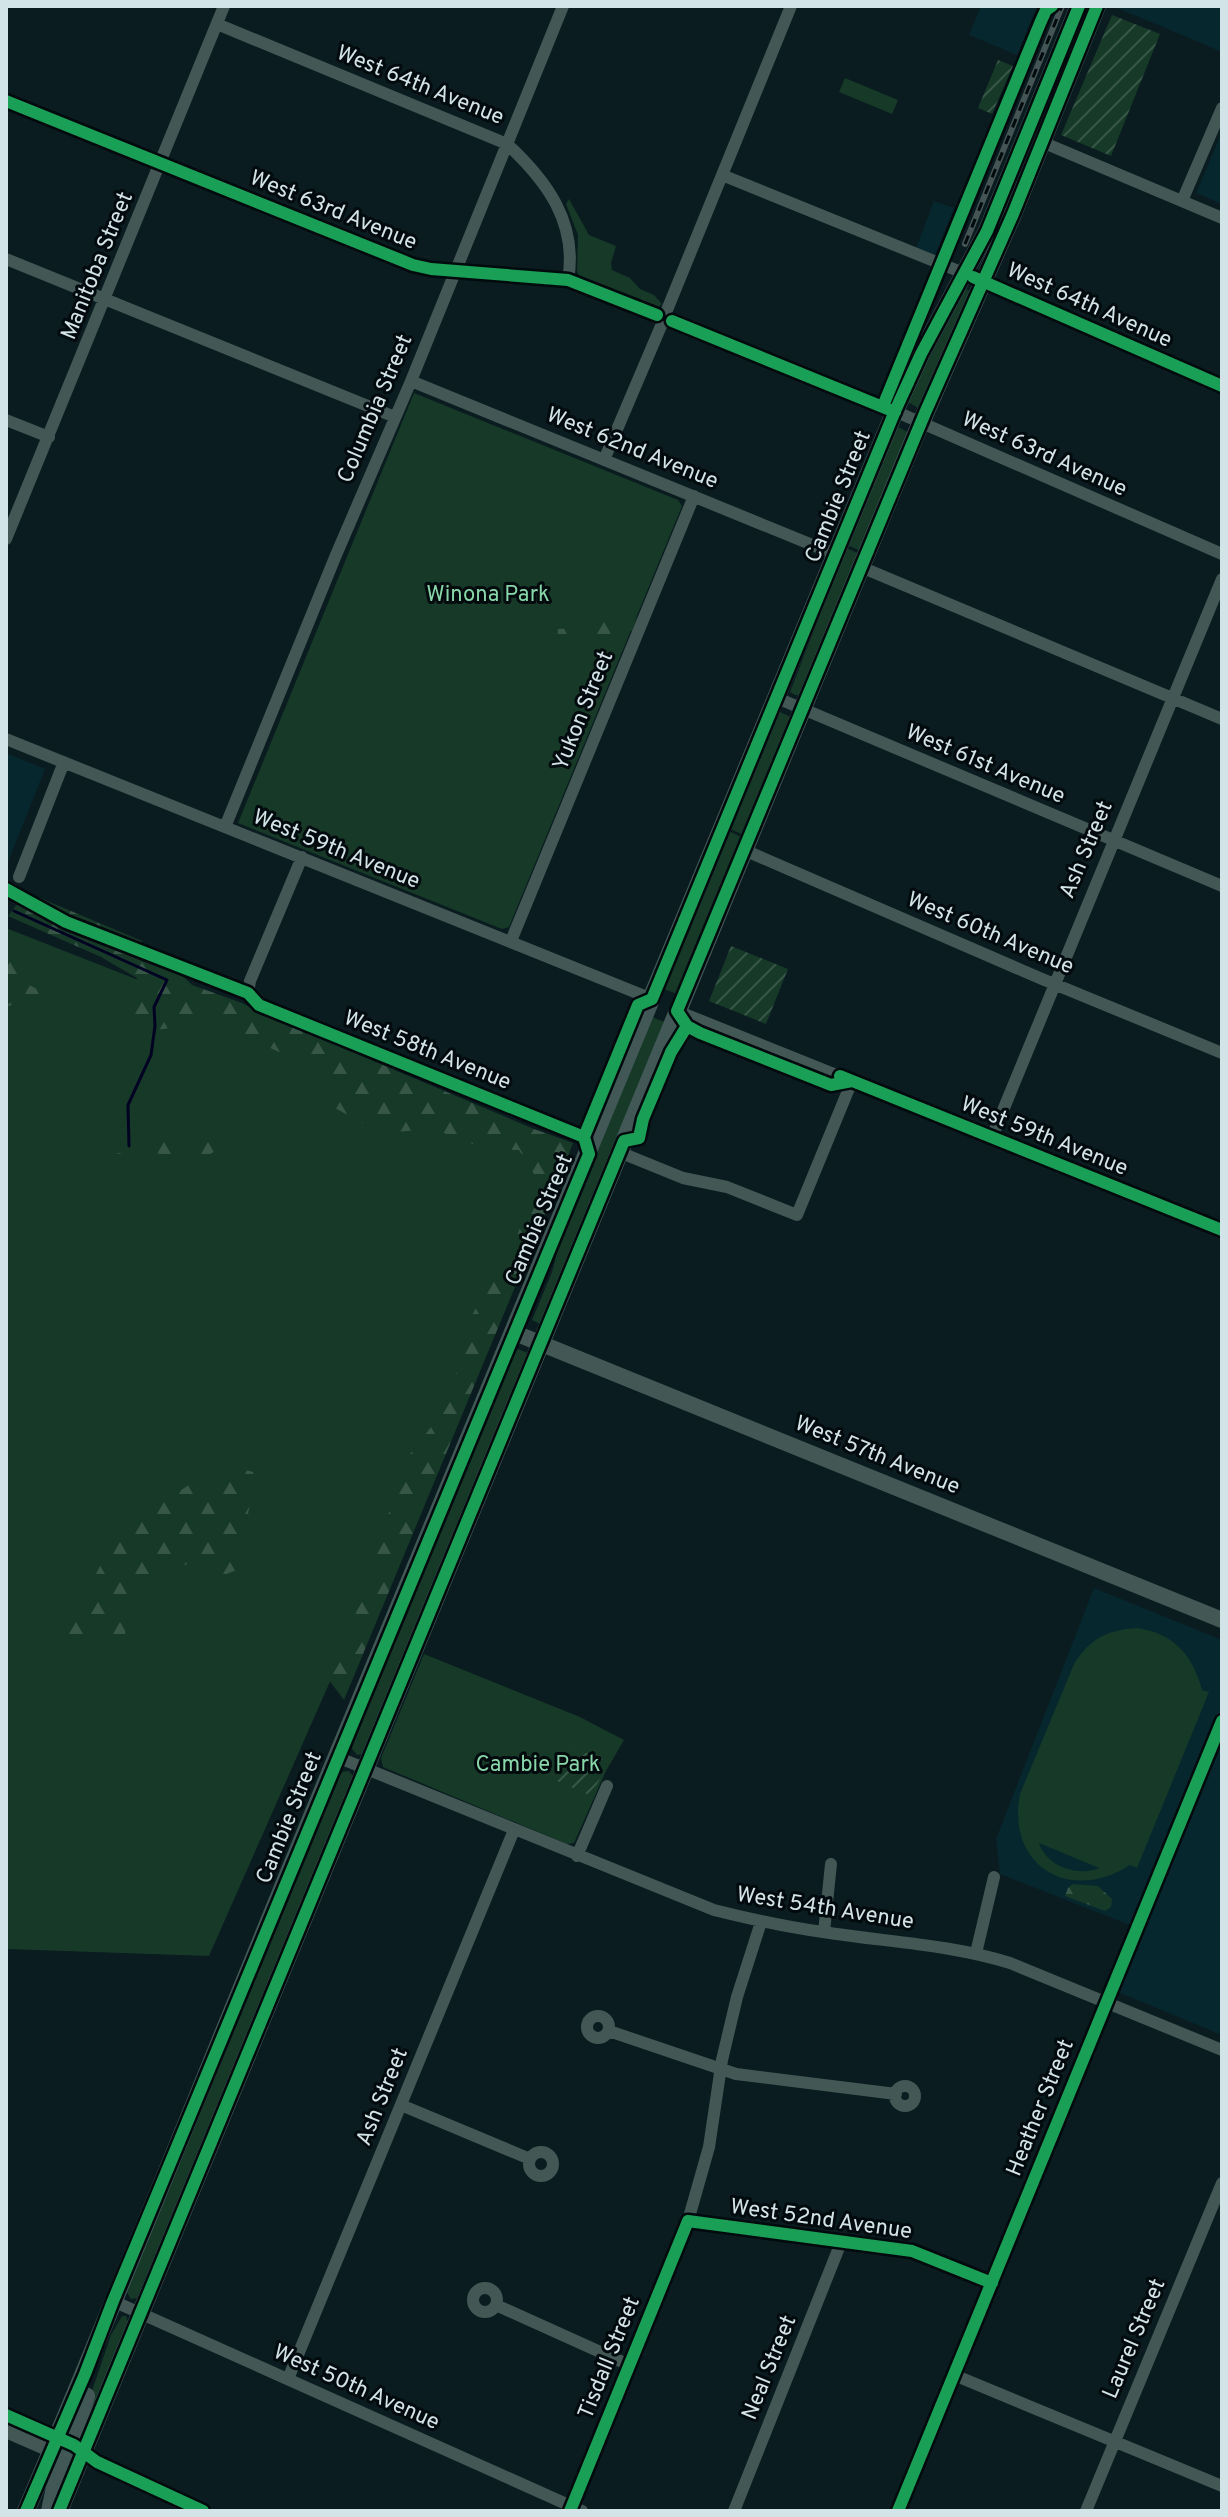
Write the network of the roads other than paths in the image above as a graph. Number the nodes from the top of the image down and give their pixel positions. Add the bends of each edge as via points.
1 (224, 6) edge
2 (563, 6) edge
3 (791, 6) edge
4 (1079, 6) edge
5 (1097, 6) edge
6 (217, 24) junction
7 (6, 101) edge
8 (1222, 108) edge
9 (1042, 142) junction
10 (507, 144) junction
11 (161, 163) junction
12 (722, 175) junction
13 (1182, 201) junction
14 (1222, 218) edge
15 (6, 259) edge
16 (455, 271) junction
17 (966, 274) junction
18 (568, 280) junction
19 (984, 282) junction
20 (106, 300) junction
21 (664, 318) junction
22 (411, 381) junction
23 (1222, 386) edge
24 (895, 411) junction
25 (395, 417) junction
26 (6, 420) edge
27 (920, 423) junction
28 (49, 437) junction
29 (604, 460) junction
30 (694, 496) junction
31 (6, 539) edge
32 (1222, 554) edge
33 (837, 555) junction
34 (861, 567) junction
35 (1222, 579) edge
36 (777, 698) junction
37 (1172, 699) junction
38 (802, 709) junction
39 (1222, 719) edge
40 (6, 739) edge
41 (64, 762) junction
42 (225, 827) junction
43 (1113, 842) junction
44 (744, 850) junction
45 (302, 857) junction
46 (19, 877) dead end
47 (1222, 886) edge
48 (511, 941) junction
49 (1054, 984) junction
50 (669, 1007) junction
51 (1222, 1053) edge
52 (852, 1081) junction
53 (992, 1137) junction
54 (594, 1142) junction
55 (619, 1152) junction
56 (1222, 1230) edge
57 (515, 1333) junction
58 (541, 1344) junction
59 (1222, 1620) edge
60 (1222, 1721) edge
61 (337, 1757) junction
62 (366, 1769) junction
63 (607, 1786) dead end
64 (514, 1830) junction
65 (577, 1856) junction
66 (831, 1864) dead end
67 (994, 1877) dead end
68 (761, 1922) junction
69 (824, 1932) junction
70 (976, 1953) junction
71 (1106, 2003) junction
72 (609, 2031) dead end
73 (1222, 2050) edge
74 (721, 2070) junction
75 (896, 2094) dead end
76 (401, 2105) junction
77 (530, 2159) dead end
78 (1222, 2183) edge
79 (688, 2221) junction
80 (842, 2240) junction
81 (992, 2283) junction
82 (113, 2301) junction
83 (496, 2305) dead end
84 (142, 2314) junction
85 (629, 2365) junction
86 (954, 2375) junction
87 (288, 2379) junction
88 (6, 2415) edge
89 (6, 2430) edge
90 (1115, 2441) junction
91 (72, 2451) junction
92 (1222, 2486) edge
93 (575, 2509) edge
94 (26, 2511) edge
95 (50, 2511) edge
96 (59, 2511) edge
97 (203, 2511) edge
98 (734, 2511) edge
99 (898, 2511) edge
100 (1086, 2511) edge

1 - 6 street, Manitoba Street
2 - 10 street, Columbia Street
3 - 12 street
4 - 17 main road, Cambie Street
5 - 9 main road, Cambie Street
6 - 10 street, West 64th Avenue
6 - 11 street, Manitoba Street
7 - 11 street, West 63rd Avenue
8 - 13 street
9 - 13 street
9 - 19 main road, Cambie Street
10 - 16 street, Columbia Street
10 - 18 street, West 64th Avenue via 559,205 568,243
11 - 16 street, West 63rd Avenue via 413,265
11 - 20 street, Manitoba Street
12 - 17 street, West 64th Avenue
12 - 21 street
13 - 14 street
15 - 20 street
16 - 18 street, West 63rd Avenue
16 - 22 street, Columbia Street
17 - 19 street, West 64th Avenue
17 - 24 main road, Cambie Street
18 - 21 street, West 63rd Avenue
19 - 23 street, West 64th Avenue
19 - 27 main road, Cambie Street
20 - 25 street
20 - 28 street, Manitoba Street
21 - 24 street, West 63rd Avenue
21 - 29 street
22 - 25 street, Columbia Street
22 - 29 street, West 62nd Avenue
24 - 27 street, West 63rd Avenue
24 - 33 main road, Cambie Street
25 - 42 street, Columbia Street
26 - 28 street
27 - 32 street, West 63rd Avenue
27 - 34 main road, Cambie Street
28 - 31 street, Manitoba Street
29 - 30 street, West 62nd Avenue
30 - 33 street, West 62nd Avenue
30 - 48 street, Yukon Street
33 - 36 main road, Cambie Street
34 - 37 street
34 - 38 main road, Cambie Street
35 - 37 street, Ash Street
36 - 38 street, West 61st Avenue
36 - 50 main road, Cambie Street
37 - 39 street
37 - 43 street, Ash Street
38 - 43 street, West 61st Avenue
38 - 44 main road, Cambie Street
40 - 41 street, West 59th Avenue
41 - 42 street, West 59th Avenue
41 - 46 street
42 - 45 street, West 59th Avenue
43 - 47 street, West 61st Avenue
43 - 49 street, Ash Street
44 - 49 street, West 60th Avenue
44 - 50 main road, Cambie Street
45 - 48 street, West 59th Avenue
45 - 54 street, West 58th Avenue via 250,981 248,993 259,1005
48 - 50 street, West 59th Avenue
49 - 51 street, West 60th Avenue
49 - 53 street, Ash Street
50 - 52 street, West 59th Avenue
50 - 54 main road, Cambie Street
50 - 55 main road, Cambie Street
52 - 53 street, West 59th Avenue
52 - 55 street via 797,1215
53 - 56 street, West 59th Avenue
54 - 57 main road, Cambie Street
55 - 58 main road, Cambie Street
57 - 58 street, West 57th Avenue
57 - 61 main road, Cambie Street
58 - 59 street, West 57th Avenue
58 - 62 main road, Cambie Street
60 - 71 street, Heather Street
61 - 62 street, West 54th Avenue
61 - 82 main road, Cambie Street
62 - 64 street, West 54th Avenue
62 - 84 main road, Cambie Street
63 - 65 street
64 - 65 street, West 54th Avenue
64 - 76 street, Ash Street
65 - 68 street, West 54th Avenue via 679,1898
66 - 69 street
67 - 70 street
68 - 69 street, West 54th Avenue
68 - 74 street, Tisdall Street
69 - 70 street, West 54th Avenue
70 - 71 street, West 54th Avenue
71 - 73 street, West 54th Avenue
71 - 81 street, Heather Street
72 - 74 street
74 - 75 street
74 - 79 street, Tisdall Street via 709,2147
76 - 77 street
76 - 87 street, Ash Street
78 - 90 street, Laurel Street
79 - 80 street, West 52nd Avenue
79 - 85 street, Tisdall Street
80 - 81 street, West 52nd Avenue via 912,2251
80 - 98 street, Neal Street
81 - 86 street, Heather Street
82 - 84 street, West 50th Avenue
82 - 91 main road, Cambie Street via 85,2374
83 - 85 street
84 - 87 street, West 50th Avenue
84 - 91 main road, Cambie Street
85 - 93 street, Tisdall Street
86 - 90 street
86 - 99 street, Heather Street
87 - 93 street, West 50th Avenue
88 - 91 street
89 - 91 street
90 - 92 street
90 - 100 street, Laurel Street
91 - 94 main road, Cambie Street
91 - 95 main road
91 - 96 main road, Cambie Street
91 - 97 street

